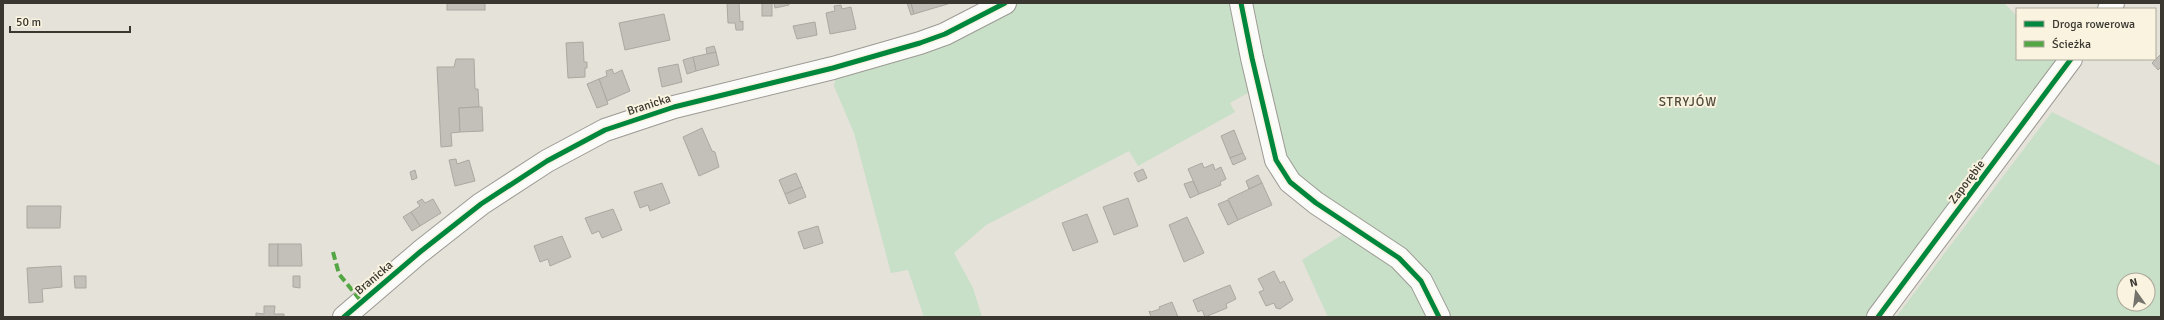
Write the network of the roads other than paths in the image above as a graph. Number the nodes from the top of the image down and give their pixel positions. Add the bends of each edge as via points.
1 (1005, 3) edge
2 (1242, 3) edge
3 (2070, 60) edge
4 (344, 317) edge
5 (1439, 317) edge
6 (1878, 317) edge

1 - 4 street, Branicka via 945,34 920,43 833,68 674,106 605,130 558,154 481,204
2 - 5 street via 1276,160 1290,182 1316,203 1399,258 1421,281
3 - 6 street, Zaporębie

